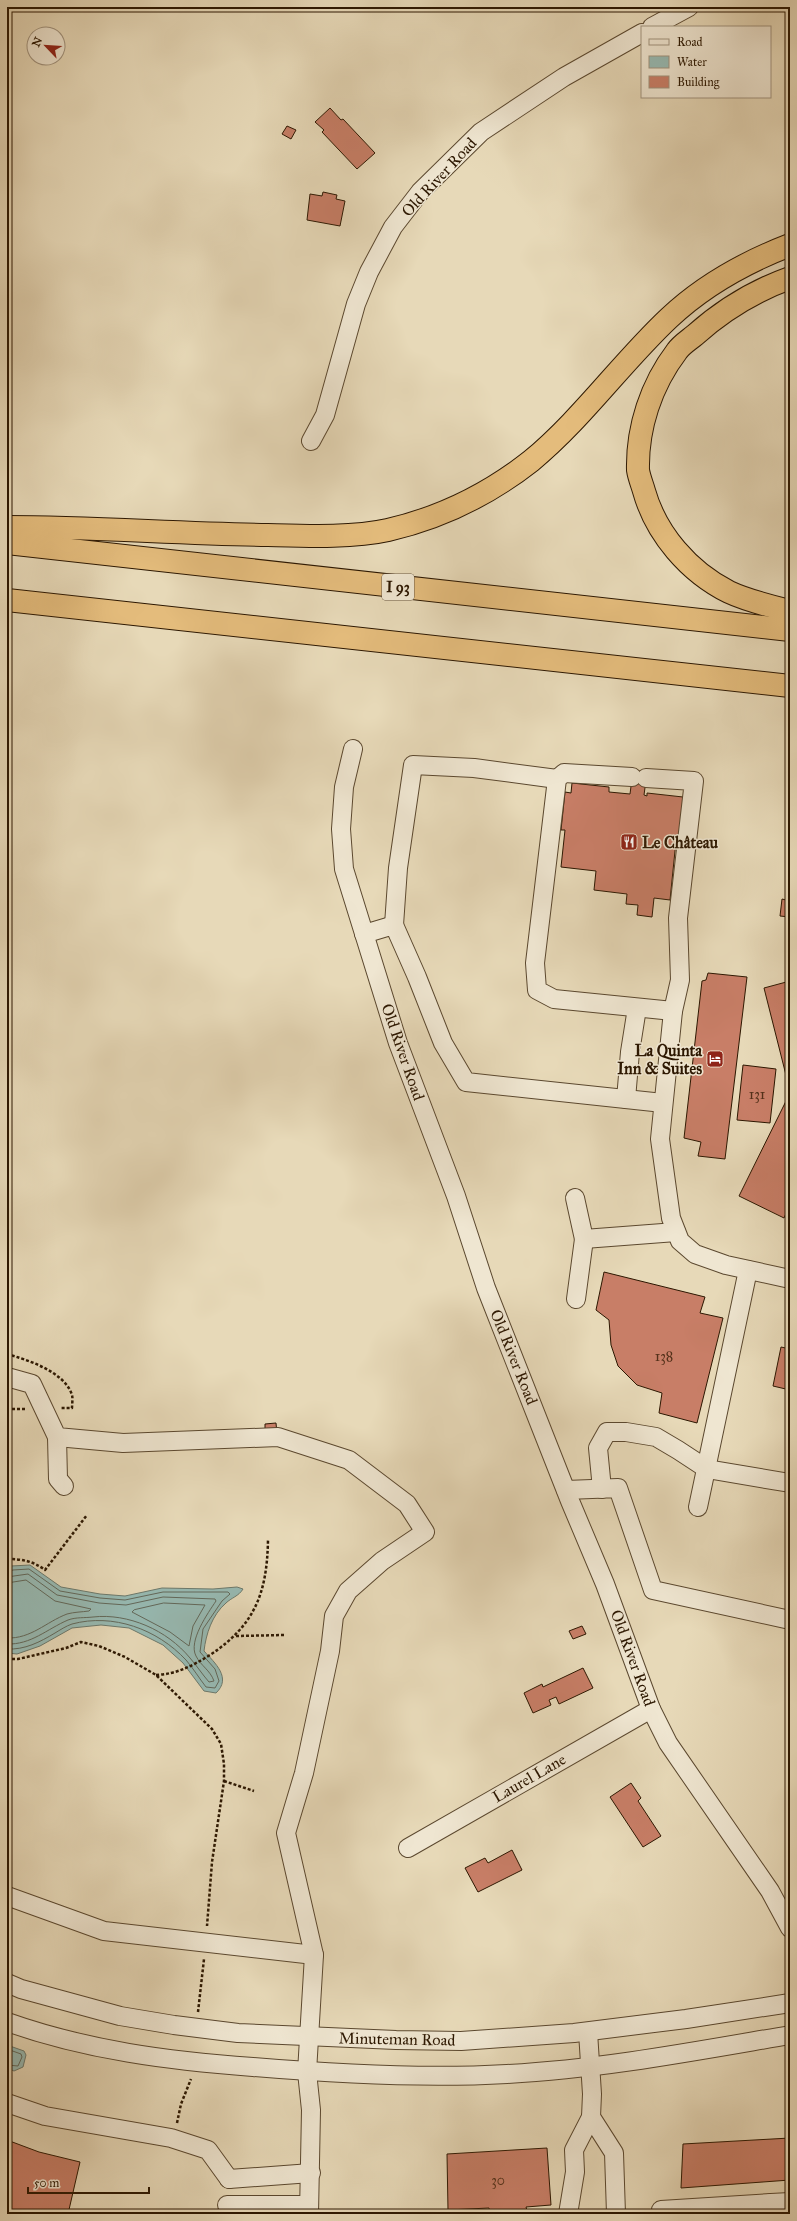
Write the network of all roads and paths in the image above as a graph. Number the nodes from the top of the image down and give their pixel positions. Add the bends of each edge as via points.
1 (688, 7) edge
2 (654, 26) edge
3 (641, 34) edge
4 (790, 245) edge
5 (790, 278) edge
6 (311, 442) dead end
7 (7, 527) edge
8 (7, 543) edge
9 (7, 600) edge
10 (790, 611) edge
11 (790, 630) edge
12 (790, 686) edge
13 (353, 749) dead end
14 (557, 779) junction
15 (394, 925) junction
16 (364, 934) junction
17 (637, 1008) junction
18 (672, 1012) junction
19 (626, 1099) junction
20 (663, 1103) junction
21 (575, 1198) dead end
22 (676, 1232) junction
23 (584, 1240) junction
24 (748, 1270) junction
25 (790, 1279) edge
26 (576, 1299) dead end
27 (7, 1378) edge
28 (57, 1437) junction
29 (707, 1469) junction
30 (790, 1483) edge
31 (64, 1486) dead end
32 (602, 1489) junction
33 (566, 1490) junction
34 (698, 1506) dead end
35 (87, 1514) dead end
36 (268, 1540) dead end
37 (7, 1559) edge
38 (790, 1620) edge
39 (285, 1635) dead end
40 (236, 1636) junction
41 (7, 1659) edge
42 (156, 1675) junction
43 (651, 1709) junction
44 (224, 1781) junction
45 (254, 1791) dead end
46 (408, 1848) dead end
47 (7, 1896) edge
48 (790, 1928) edge
49 (205, 1943) junction
50 (314, 1955) junction
51 (7, 1983) edge
52 (790, 2003) edge
53 (7, 2022) edge
54 (196, 2028) junction
55 (588, 2032) junction
56 (790, 2034) edge
57 (308, 2036) junction
58 (194, 2062) junction
59 (590, 2067) junction
60 (307, 2072) junction
61 (7, 2103) edge
62 (591, 2117) junction
63 (174, 2139) junction
64 (311, 2172) junction
65 (230, 2179) junction
66 (790, 2202) edge
67 (771, 2208) edge
68 (227, 2209) edge
69 (309, 2209) edge
70 (661, 2210) dead end
71 (568, 2214) edge
72 (616, 2214) edge

1 - 2 street
3 - 6 street, Old River Road via 564,77 481,132 420,192 393,227 369,272 356,304 325,415
4 - 7 highway via 752,260 710,286 670,317 531,460 494,487 425,520 386,530 294,535
5 - 10 highway via 738,301 678,350 659,377 648,403 640,440 638,472 647,501 660,528 679,554 702,575 730,592 761,604
8 - 11 highway, I 93
9 - 12 highway
13 - 16 street, Old River Road via 344,787 341,829 344,869
14 - 15 street via 474,768 413,765 398,868
14 - 17 street via 535,963 537,990 554,999
14 - 18 street via 564,773 694,781 678,918 680,980
15 - 16 street
15 - 19 street via 443,1043 466,1082
16 - 33 street, Old River Road via 398,1043 456,1196 486,1288
17 - 18 street
17 - 19 street
18 - 20 street
19 - 20 street
20 - 22 street via 660,1139 671,1218
21 - 23 street
22 - 23 street
22 - 24 street via 680,1241 695,1254 726,1266
23 - 26 street
24 - 25 street
24 - 29 street
27 - 28 street via 32,1384
28 - 31 street via 58,1478
28 - 50 street via 123,1443 278,1437 349,1460 407,1504 425,1532 382,1561 348,1591 334,1616 330,1651 304,1773 286,1833
29 - 30 street
29 - 32 street via 656,1437 607,1432 598,1448
29 - 34 street
32 - 33 street
32 - 38 street via 618,1488 653,1590
33 - 43 street, Old River Road via 608,1591
35 - 37 path via 45,1570 38,1564 22,1559
36 - 40 path via 263,1587 251,1616
39 - 40 path
40 - 42 path via 179,1672
41 - 42 path via 18,1659 66,1648 81,1642 125,1656
42 - 44 path via 212,1729 220,1744
43 - 46 street, Laurel Lane
43 - 48 street, Old River Road via 668,1743 770,1891
44 - 45 path
44 - 49 path via 212,1862
47 - 49 street via 104,1931
49 - 50 street
49 - 54 path
50 - 57 street
51 - 54 street, Minuteman Road via 120,2016
52 - 55 street, Minuteman Road
53 - 58 street via 58,2038 104,2048
54 - 57 street, Minuteman Road
55 - 57 street, Minuteman Road via 461,2041
55 - 59 street
56 - 59 street
57 - 60 street
58 - 60 street
58 - 63 path via 191,2081 180,2104
59 - 60 street via 505,2074
59 - 62 street
60 - 64 street via 311,2110
61 - 63 street via 45,2116
62 - 71 street via 574,2150 575,2172
62 - 72 street via 614,2153
63 - 65 street via 208,2150
64 - 65 street
64 - 69 street
65 - 68 street via 222,2192
66 - 67 street
67 - 70 street
68 - 69 street

